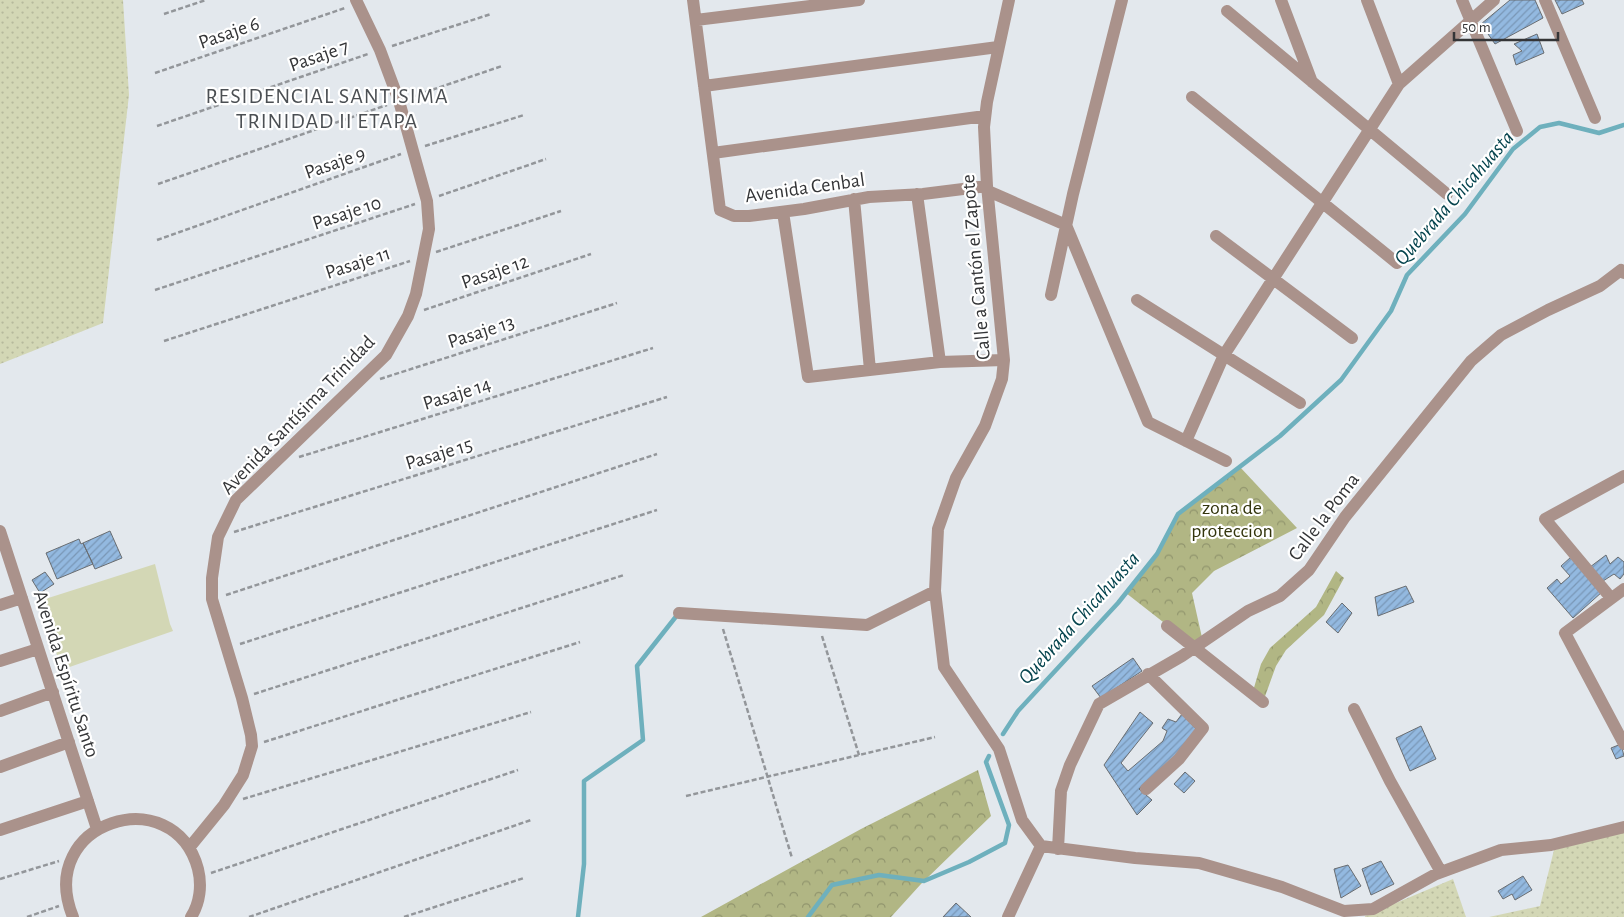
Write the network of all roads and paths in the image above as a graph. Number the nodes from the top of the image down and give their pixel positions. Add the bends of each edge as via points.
1 (206, 0) edge
2 (693, 0) edge
3 (859, 0) edge
4 (1009, 0) edge
5 (1122, 0) edge
6 (1281, 0) edge
7 (1367, 0) edge
8 (1462, 0) edge
9 (1494, 0) edge
10 (1545, 0) edge
11 (357, 2) edge
12 (1227, 10) dead end
13 (164, 14) dead end
14 (491, 14) dead end
15 (696, 20) junction
16 (1469, 21) junction
17 (998, 47) junction
18 (380, 50) junction
19 (502, 66) dead end
20 (155, 73) dead end
21 (1313, 84) junction
22 (1400, 84) junction
23 (704, 86) junction
24 (1192, 97) dead end
25 (399, 101) junction
26 (524, 115) dead end
27 (985, 116) junction
28 (1595, 118) dead end
29 (157, 126) dead end
30 (1371, 132) junction
31 (1517, 132) dead end
32 (414, 150) junction
33 (713, 153) junction
34 (546, 159) dead end
35 (158, 184) dead end
36 (987, 189) junction
37 (917, 194) junction
38 (1447, 194) dead end
39 (854, 199) junction
40 (426, 201) junction
41 (1324, 204) junction
42 (561, 211) dead end
43 (783, 212) junction
44 (1066, 225) junction
45 (1216, 236) dead end
46 (157, 240) dead end
47 (591, 254) dead end
48 (423, 256) junction
49 (1397, 263) dead end
50 (1624, 273) edge
51 (1274, 279) junction
52 (155, 290) dead end
53 (1051, 295) dead end
54 (1137, 300) dead end
55 (617, 303) dead end
56 (408, 316) junction
57 (1352, 338) dead end
58 (164, 341) dead end
59 (653, 348) dead end
60 (1224, 355) junction
61 (1004, 360) junction
62 (940, 362) junction
63 (870, 370) junction
64 (353, 388) junction
65 (667, 397) dead end
66 (1300, 403) dead end
67 (1186, 442) junction
68 (657, 454) dead end
69 (297, 458) dead end
70 (1226, 461) dead end
71 (1624, 476) edge
72 (657, 510) dead end
73 (0, 531) edge
74 (218, 537) junction
75 (2, 545) edge
76 (624, 575) dead end
77 (1624, 589) edge
78 (935, 591) junction
79 (22, 598) junction
80 (1611, 598) junction
81 (212, 599) junction
82 (0, 605) edge
83 (679, 613) dead end
84 (718, 616) junction
85 (818, 622) junction
86 (1167, 626) dead end
87 (580, 642) dead end
88 (1194, 647) junction
89 (227, 648) junction
90 (38, 649) junction
91 (0, 661) edge
92 (1148, 674) junction
93 (53, 692) junction
94 (242, 698) junction
95 (1263, 702) dead end
96 (1354, 709) dead end
97 (0, 711) edge
98 (531, 712) dead end
99 (935, 737) dead end
100 (69, 742) junction
101 (1624, 744) edge
102 (252, 746) junction
103 (859, 755) junction
104 (0, 767) edge
105 (518, 770) dead end
106 (768, 777) junction
107 (1146, 789) dead end
108 (686, 796) dead end
109 (88, 801) junction
110 (224, 805) junction
111 (531, 820) dead end
112 (1624, 827) edge
113 (97, 828) junction
114 (0, 830) edge
115 (1041, 846) junction
116 (189, 848) junction
117 (1058, 849) junction
118 (72, 857) junction
119 (792, 858) dead end
120 (1441, 872) junction
121 (200, 876) junction
122 (524, 878) dead end
123 (0, 879) edge
124 (68, 903) junction
125 (27, 917) edge
126 (74, 917) edge
127 (191, 917) edge
128 (249, 917) edge
129 (404, 917) edge
130 (1008, 917) edge

1 - 13 path
2 - 15 street, Avenida Cenbal
3 - 15 street
4 - 17 street, Calle a Cantón el Zapote
5 - 44 street
6 - 21 street
7 - 22 street
8 - 16 street
9 - 16 street
10 - 28 street
11 - 18 street, Avenida Santísima Trinidad
11 - 20 path, Pasaje 6
12 - 21 street
14 - 18 path, Pasaje 7
15 - 23 street, Avenida Cenbal
16 - 22 street
16 - 31 street
17 - 23 street
17 - 27 street, Calle a Cantón el Zapote
18 - 25 street, Avenida Santísima Trinidad
18 - 29 path, Pasaje 7
19 - 25 path
21 - 30 street
22 - 30 street
23 - 33 street, Avenida Cenbal
24 - 41 street
25 - 32 street, Avenida Santísima Trinidad
25 - 35 path
26 - 32 path, Pasaje 9
27 - 33 street
27 - 36 street, Calle a Cantón el Zapote
30 - 38 street
30 - 41 street
32 - 40 street, Avenida Santísima Trinidad
32 - 46 path, Pasaje 9
33 - 43 street, Avenida Cenbal via 720,210 734,216
34 - 40 path, Pasaje 10
36 - 37 street, Avenida Cenbal
36 - 44 street
36 - 61 street, Calle a Cantón el Zapote
37 - 39 street, Avenida Cenbal
37 - 62 street
39 - 43 street, Avenida Cenbal
39 - 63 street
40 - 48 street, Avenida Santísima Trinidad via 429,229
40 - 52 path, Pasaje 10
41 - 49 street
41 - 51 street
42 - 48 path, Pasaje 11
43 - 63 street via 808,377
44 - 53 street
44 - 67 street via 1148,422
45 - 51 street
47 - 56 path, Pasaje 12
48 - 56 street, Avenida Santísima Trinidad
48 - 58 path, Pasaje 11
50 - 88 street, Calle la Poma via 1621,270 1600,286 1501,336 1471,361 1345,517 1309,570 1280,596 1248,610
51 - 57 street
51 - 60 street
54 - 60 street
55 - 64 path, Pasaje 13
56 - 64 street, Avenida Santísima Trinidad via 386,355
59 - 69 path, Pasaje 14
60 - 66 street
60 - 67 street
61 - 62 street
61 - 78 street, Calle a Cantón el Zapote via 1002,379 985,426 956,478 938,529
62 - 63 street
64 - 74 street, Avenida Santísima Trinidad via 236,500
65 - 74 path, Pasaje 15
67 - 70 street
68 - 81 path
71 - 80 street via 1545,519
72 - 89 path
73 - 75 street, Avenida Espíritu Santo
74 - 81 street, Avenida Santísima Trinidad
75 - 79 street, Avenida Espíritu Santo
76 - 94 path
77 - 80 street
78 - 85 street via 867,625
78 - 115 street, Calle a Cantón el Zapote via 944,667 999,749 1022,820
79 - 82 street
79 - 90 street, Avenida Espíritu Santo
80 - 101 street via 1565,633
81 - 89 street, Avenida Santísima Trinidad
83 - 84 street
84 - 85 street
84 - 106 path
85 - 103 path
86 - 88 street
87 - 102 path
88 - 92 street, Calle la Poma
88 - 95 street
89 - 94 street, Avenida Santísima Trinidad
90 - 91 street
90 - 93 street, Avenida Espíritu Santo
92 - 107 street via 1203,728 1179,760
92 - 117 street, Calle la Poma via 1099,704 1061,791
93 - 97 street
93 - 100 street, Avenida Espíritu Santo
94 - 102 street, Avenida Santísima Trinidad
96 - 120 street
98 - 110 path
99 - 103 path
100 - 104 street
100 - 109 street, Avenida Espíritu Santo
102 - 110 street, Avenida Santísima Trinidad via 243,775
103 - 106 path
105 - 121 path
106 - 108 path
106 - 119 path
109 - 113 street, Avenida Espíritu Santo
109 - 114 street
110 - 116 street, Avenida Santísima Trinidad
111 - 128 path
112 - 120 street via 1551,844 1501,850
113 - 116 street via 116,820 157,822 175,833
113 - 118 street via 78,846
115 - 117 street
115 - 130 street
116 - 121 street
117 - 120 street via 1199,863 1282,887 1344,911 1373,908
118 - 123 path
118 - 124 street via 67,872
121 - 127 street via 200,894
122 - 129 path
124 - 125 path
124 - 126 street

